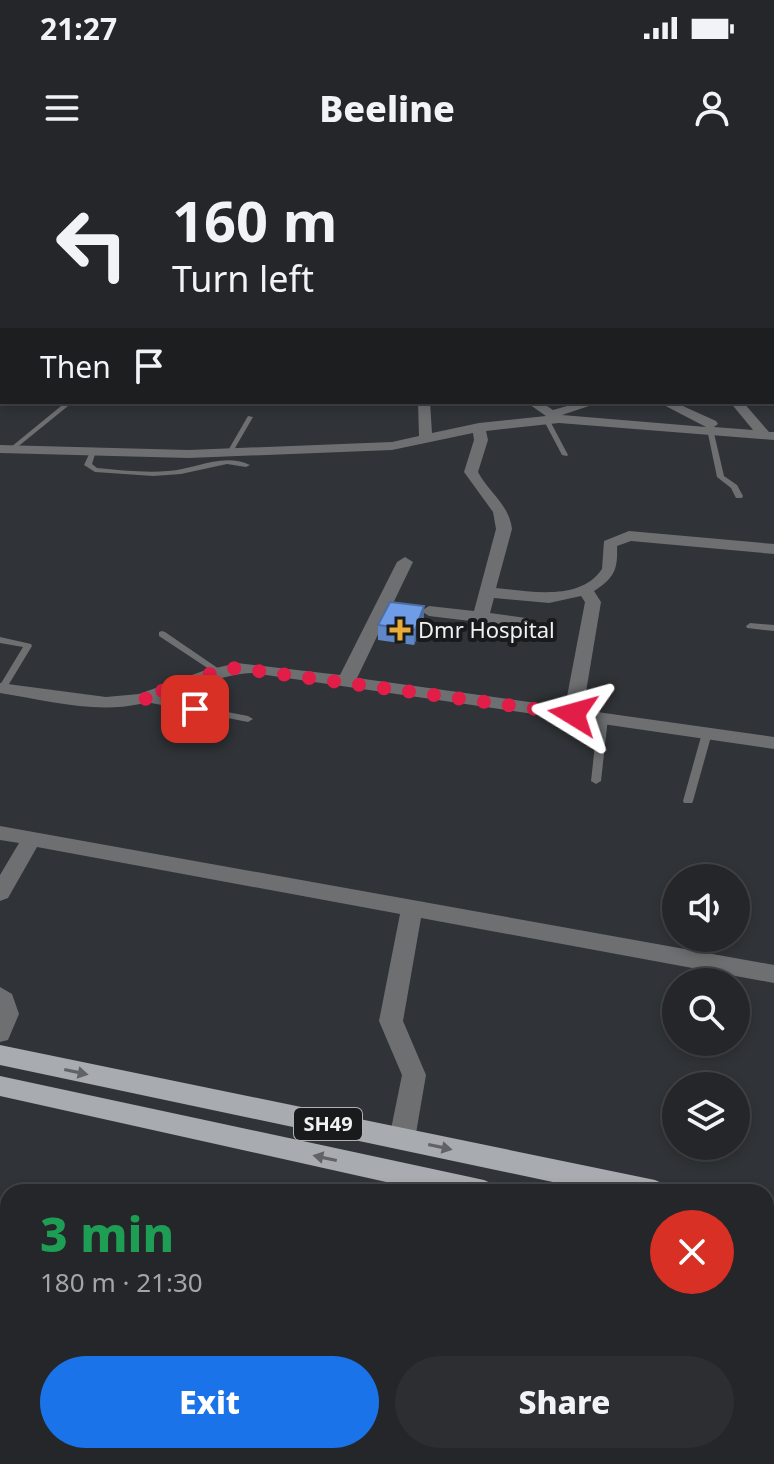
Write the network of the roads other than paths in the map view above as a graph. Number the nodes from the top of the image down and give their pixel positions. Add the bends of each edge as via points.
1 (67, 404) edge
2 (424, 404) edge
3 (534, 404) edge
4 (590, 404) edge
5 (668, 404) edge
6 (738, 404) edge
7 (250, 417) dead end
8 (552, 418) junction
9 (479, 427) junction
10 (717, 430) junction
11 (768, 434) edge
12 (426, 439) junction
13 (6, 449) edge
14 (93, 451) junction
15 (229, 454) junction
16 (565, 455) dead end
17 (246, 465) dead end
18 (739, 496) dead end
19 (774, 549) edge
20 (405, 562) dead end
21 (585, 590) junction
22 (487, 592) junction
23 (429, 611) dead end
24 (480, 618) junction
25 (520, 622) dead end
26 (750, 626) dead end
27 (774, 628) edge
28 (162, 634) dead end
29 (0, 640) edge
30 (218, 671) junction
31 (346, 682) junction
32 (1, 688) edge
33 (142, 698) junction
34 (573, 714) junction
35 (603, 718) junction
36 (248, 719) dead end
37 (707, 733) junction
38 (774, 743) edge
39 (596, 781) dead end
40 (688, 801) dead end
41 (0, 833) edge
42 (32, 838) junction
43 (0, 893) edge
44 (412, 909) junction
45 (774, 974) edge
46 (0, 996) edge
47 (0, 1033) edge
48 (0, 1055) edge
49 (0, 1086) edge
50 (402, 1139) junction
51 (422, 1184) edge
52 (617, 1184) edge

1 - 13 lane
2 - 12 street
3 - 8 street
4 - 8 street
5 - 10 street
6 - 11 street
7 - 15 lane
8 - 9 street
8 - 10 street
8 - 16 lane
9 - 12 street
9 - 22 street via 481,440 471,472 504,518
10 - 11 street
10 - 18 lane via 721,477
12 - 15 street via 392,446
13 - 14 street
14 - 15 street
14 - 17 lane via 88,465 95,470 159,474 207,463
19 - 21 street via 629,536 609,544 610,569
20 - 31 street
21 - 22 street via 549,598
21 - 34 street via 593,602
22 - 24 street
23 - 24 street
24 - 25 street
26 - 27 lane
28 - 30 lane
29 - 32 lane via 28,646
30 - 31 street via 252,668
30 - 33 street
31 - 34 street
32 - 33 street via 101,701
33 - 36 lane
34 - 35 street
35 - 37 street
35 - 39 lane
37 - 38 street
37 - 40 lane
41 - 42 street
42 - 43 street
42 - 44 street
44 - 45 street
44 - 50 street via 391,1021 414,1075
46 - 47 street via 8,1020
48 -> 50 main road, SH49
51 -> 49 main road, SH49
50 -> 52 main road, SH49

